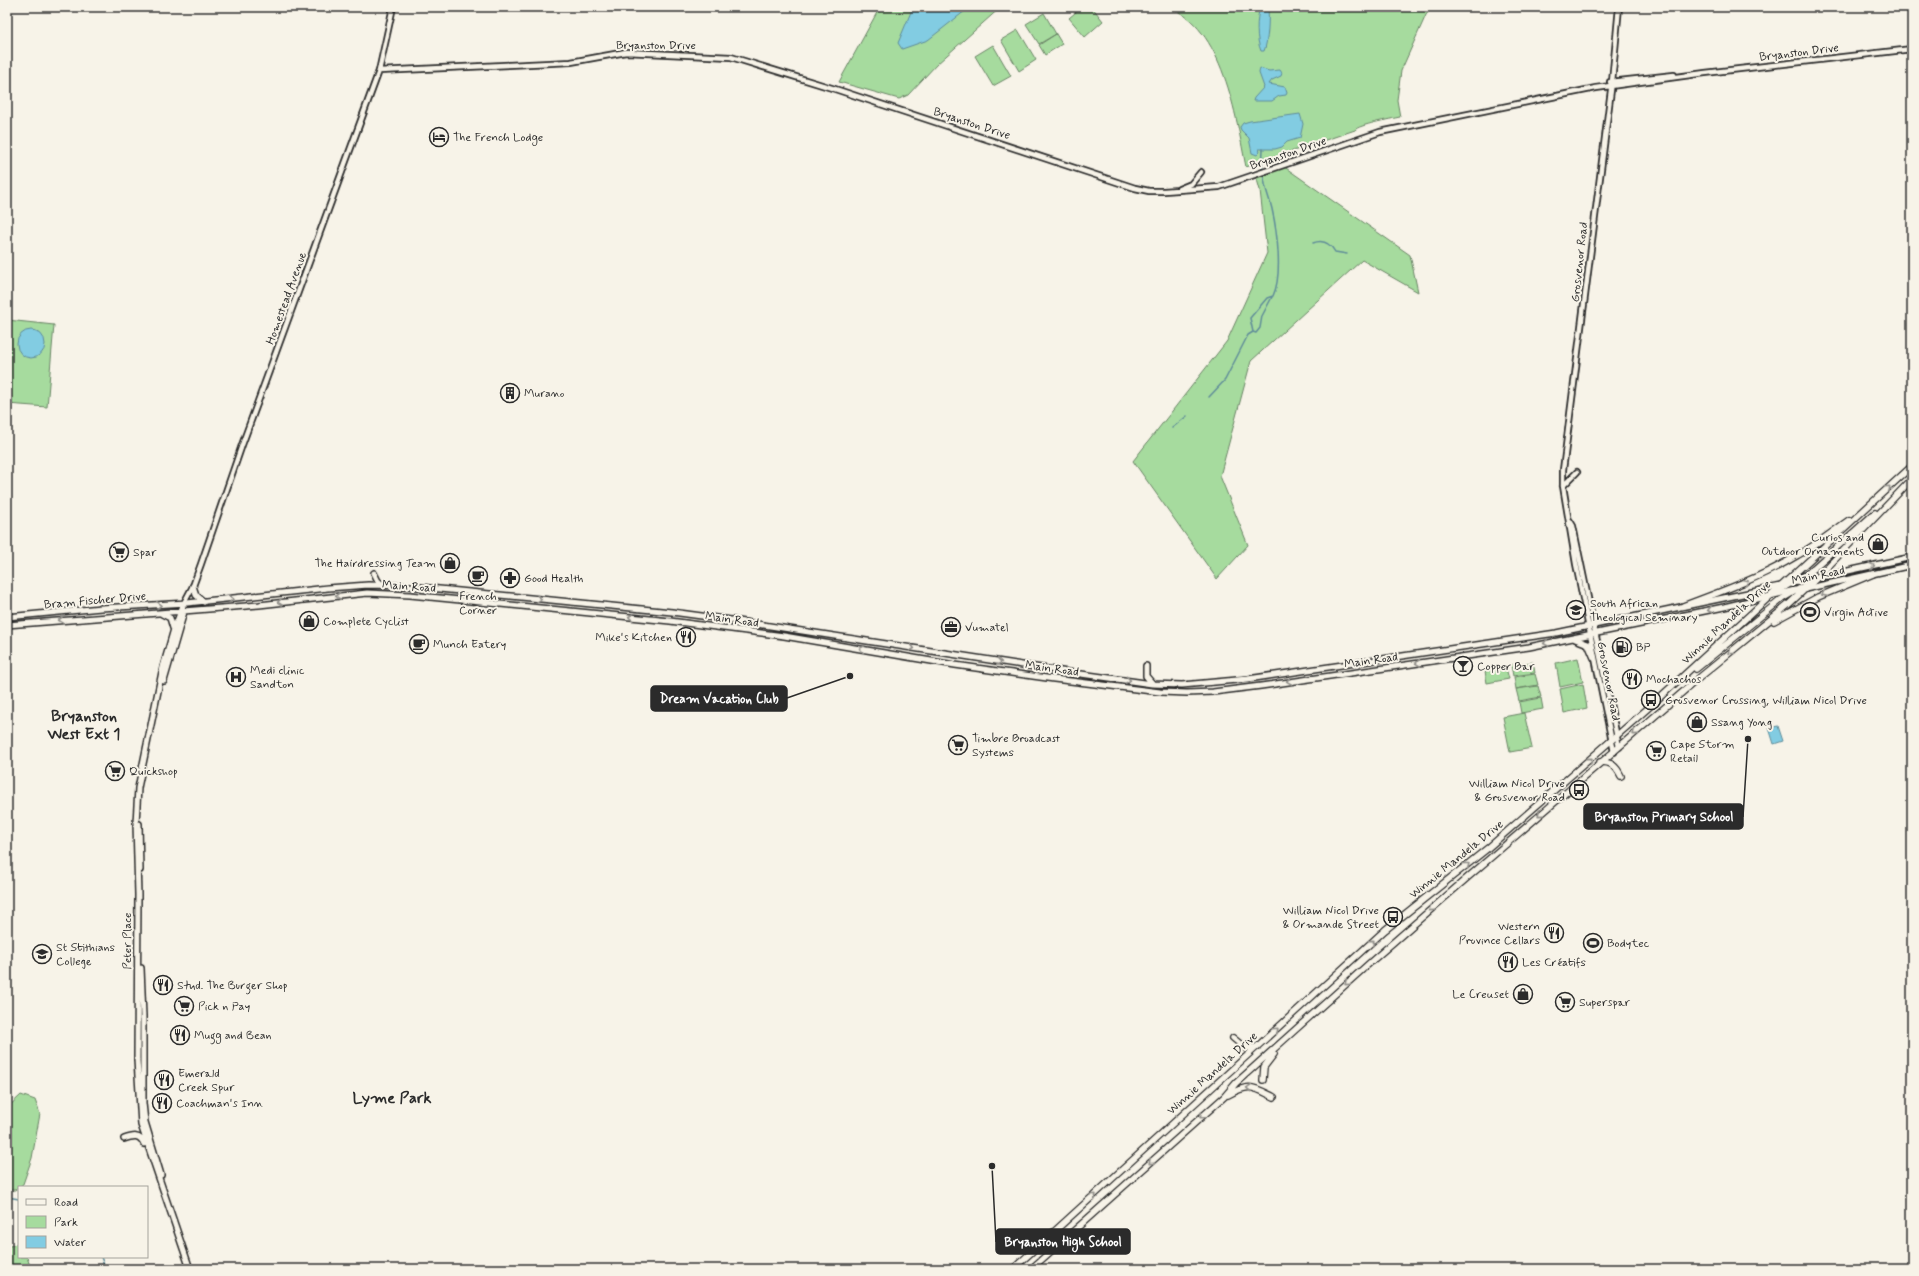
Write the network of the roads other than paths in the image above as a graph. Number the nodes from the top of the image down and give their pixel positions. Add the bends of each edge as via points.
1 (393, 7) edge
2 (1619, 7) edge
3 (1912, 49) edge
4 (379, 71) junction
5 (1612, 83) junction
6 (1201, 172) dead end
7 (1176, 191) junction
8 (1912, 466) edge
9 (1577, 472) dead end
10 (1912, 479) edge
11 (1563, 486) junction
12 (1888, 503) junction
13 (1864, 510) junction
14 (1912, 557) edge
15 (1912, 565) edge
16 (374, 573) dead end
17 (1873, 574) junction
18 (1817, 578) junction
19 (1793, 583) junction
20 (384, 585) junction
21 (193, 586) junction
22 (1780, 586) junction
23 (1808, 588) junction
24 (1795, 590) junction
25 (1770, 596) junction
26 (204, 602) junction
27 (185, 603) junction
28 (1683, 606) junction
29 (182, 611) junction
30 (159, 613) junction
31 (7, 617) edge
32 (7, 624) edge
33 (1591, 626) junction
34 (1762, 628) junction
35 (174, 629) junction
36 (1592, 634) junction
37 (1574, 638) junction
38 (1594, 658) junction
39 (1146, 666) dead end
40 (1152, 684) junction
41 (1672, 687) junction
42 (1616, 737) junction
43 (1611, 742) junction
44 (1619, 747) junction
45 (1614, 752) junction
46 (1600, 762) junction
47 (1621, 776) dead end
48 (143, 1007) junction
49 (137, 1036) junction
50 (1233, 1038) dead end
51 (1281, 1044) junction
52 (1258, 1046) junction
53 (1263, 1080) dead end
54 (1224, 1097) junction
55 (1274, 1097) dead end
56 (124, 1139) dead end
57 (152, 1161) junction
58 (191, 1269) edge
59 (1013, 1269) edge
60 (1031, 1269) edge

1 - 4 street, Homestead Avenue
2 - 5 street, Grosvenor Road
3 - 5 street, Bryanston Drive via 1688,75 1662,75
4 - 7 street, Bryanston Drive via 576,62 626,52 730,57 1135,188
4 - 21 street, Homestead Avenue
5 - 7 street, Bryanston Drive via 1384,131 1219,187
5 - 11 street, Grosvenor Road
6 - 7 street via 1191,184
13 -> 8 main road, Winnie Mandela Drive
9 - 11 street
10 - 12 main road, Winnie Mandela Drive
11 - 33 street, Grosvenor Road
12 - 18 main road, Winnie Mandela Drive
12 - 19 main road via 1807,574
13 - 22 main road, Winnie Mandela Drive
28 -> 13 main road via 1738,586 1766,572 1812,547
18 -> 14 main road, Main Road
15 - 17 main road, Main Road
16 - 20 main road via 378,581
17 - 23 main road, Main Road
17 -> 34 main road via 1818,597
18 - 19 main road, Main Road
18 - 23 main road, Winnie Mandela Drive
18 - 24 main road
19 - 22 main road, Main Road
19 - 25 main road
26 -> 20 main road, Main Road via 328,588
20 -> 40 main road, Main Road via 724,618 960,657
21 - 26 main road via 196,595
21 - 27 street, Homestead Avenue
22 - 25 main road, Winnie Mandela Drive
22 - 28 main road, Main Road
23 - 24 main road, Main Road
23 - 34 main road, Winnie Mandela Drive
24 - 25 main road, Main Road
24 - 41 main road
25 -> 36 main road, Main Road
25 - 41 main road, Winnie Mandela Drive
26 - 27 main road, Main Road
27 - 29 main road
31 -> 27 main road, Bram Fischer Drive
28 - 33 main road, Main Road
29 - 30 main road, Bram Fischer Drive
29 - 35 main road, Peter Place
37 -> 29 main road, Main Road via 1261,686 1213,692 1174,693 955,665 788,637 670,621 410,595 367,593
29 - 48 main road, Peter Place via 140,788
30 -> 32 main road, Bram Fischer Drive
30 - 35 main road via 170,618
33 - 36 street, Grosvenor Road
33 - 40 main road, Main Road via 1467,648 1241,680 1194,685
34 -> 44 main road, Winnie Mandela Drive
35 - 49 main road, Peter Place via 163,666 136,805
36 - 37 main road, Main Road
36 - 38 street, Grosvenor Road
36 - 42 street, Grosvenor Road
37 - 38 main road via 1588,644
38 - 43 street, Grosvenor Road
39 - 40 main road via 1146,676
41 - 42 main road, Winnie Mandela Drive
42 - 43 main road, Winnie Mandela Drive
42 - 44 street, Grosvenor Road
43 - 45 street, Grosvenor Road
52 -> 43 main road, Winnie Mandela Drive via 1385,930 1472,861
44 - 45 main road, Winnie Mandela Drive
45 - 46 main road, Winnie Mandela Drive
46 - 47 main road via 1613,764
46 -> 51 main road, Winnie Mandela Drive via 1373,960
48 - 49 main road
48 - 58 main road, Peter Place via 142,1100 145,1122
49 - 57 main road, Peter Place via 141,1125
50 - 52 main road via 1245,1048
51 - 53 main road via 1264,1067
51 - 54 main road, Winnie Mandela Drive via 1236,1083
59 -> 52 main road, Winnie Mandela Drive
55 -> 54 main road via 1246,1087
54 -> 60 main road, Winnie Mandela Drive
56 - 57 main road via 134,1136 141,1138
57 - 58 main road, Peter Place

